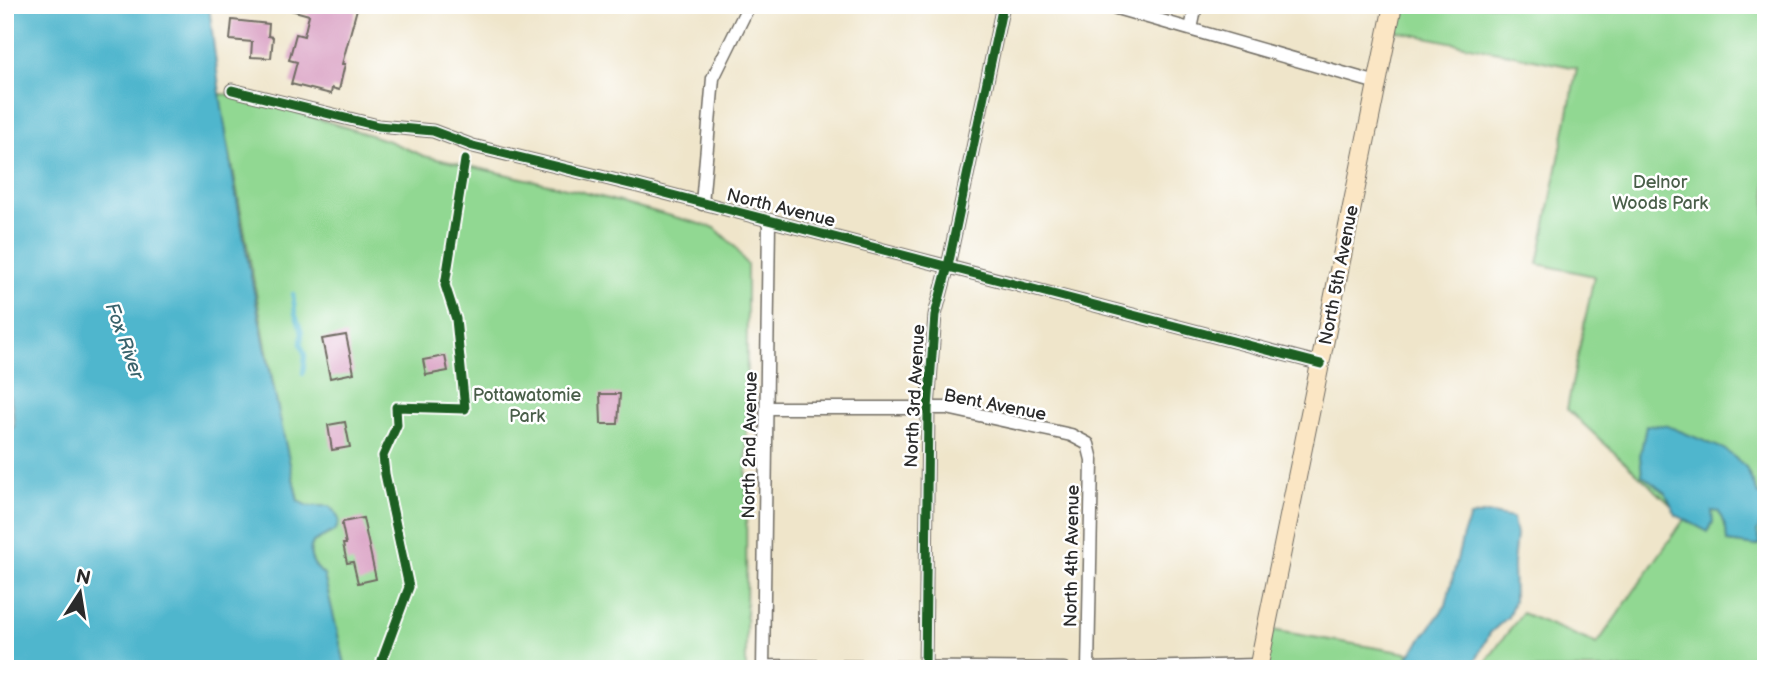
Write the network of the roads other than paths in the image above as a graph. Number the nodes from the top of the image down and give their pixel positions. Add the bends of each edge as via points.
1 (748, 5) edge
2 (1003, 5) edge
3 (1106, 5) edge
4 (1196, 5) edge
5 (1393, 5) edge
6 (1191, 29) junction
7 (1377, 83) junction
8 (232, 90) dead end
9 (702, 204) junction
10 (769, 221) junction
11 (948, 266) junction
12 (1321, 364) junction
13 (768, 408) junction
14 (928, 410) junction
15 (1088, 444) joint
16 (764, 667) edge
17 (1258, 667) edge
18 (925, 668) edge
19 (1064, 669) edge
20 (1088, 669) edge
21 (1093, 669) edge

1 - 9 street via 713,78
2 - 11 street, North 3rd Avenue
3 - 6 street
4 - 6 street
5 - 7 main road, North 5th Avenue
6 - 7 street
7 - 12 main road, North 5th Avenue
8 - 9 street, North Avenue via 378,126 433,131 473,146
9 - 10 street, North Avenue
10 - 11 street, North Avenue
10 - 13 street, North 2nd Avenue
11 - 12 street, North Avenue
11 - 14 street, North 3rd Avenue via 935,316
12 - 17 main road, North 5th Avenue
13 - 14 street, Bent Avenue
13 - 16 street, North 2nd Avenue
14 - 15 street, Bent Avenue via 947,408 1071,435
14 - 18 street, North 3rd Avenue
15 - 20 street, North 4th Avenue via 1092,460
16 - 18 street
17 - 21 street
18 - 19 street

